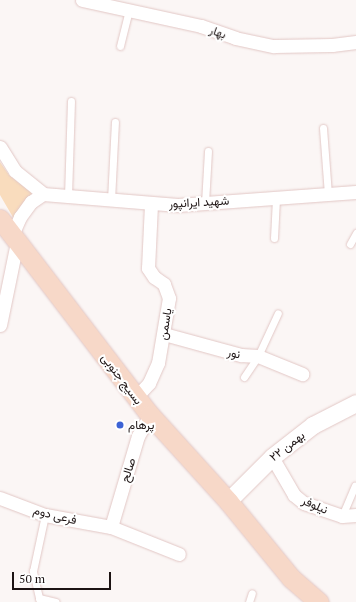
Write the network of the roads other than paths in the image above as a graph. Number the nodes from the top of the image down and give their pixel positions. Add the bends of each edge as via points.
1 (82, 0) edge
2 (129, 10) junction
3 (356, 42) edge
4 (120, 46) dead end
5 (71, 101) dead end
6 (115, 122) dead end
7 (323, 128) dead end
8 (0, 147) edge
9 (208, 151) dead end
10 (356, 192) edge
11 (43, 194) junction
12 (328, 194) junction
13 (68, 196) junction
14 (276, 198) junction
15 (112, 200) junction
16 (205, 203) junction
17 (151, 204) junction
18 (0, 219) edge
19 (356, 233) edge
20 (274, 238) dead end
21 (15, 239) junction
22 (350, 244) dead end
23 (278, 313) dead end
24 (0, 325) edge
25 (164, 334) junction
26 (258, 356) junction
27 (302, 374) dead end
28 (244, 377) dead end
29 (136, 397) junction
30 (356, 403) edge
31 (150, 415) junction
32 (272, 457) junction
33 (354, 486) dead end
34 (1, 500) edge
35 (228, 501) junction
36 (45, 515) junction
37 (356, 515) edge
38 (342, 516) junction
39 (111, 527) junction
40 (179, 554) dead end
41 (252, 593) dead end
42 (39, 600) edge
43 (56, 602) edge
44 (248, 602) edge
45 (319, 602) edge

1 - 2 street, بهار
2 - 3 street, بهار via 274,46
2 - 4 lane
5 - 13 lane
6 - 15 lane
7 - 12 lane
8 - 11 street via 16,171
9 - 16 lane
10 - 12 street, شهید ایرانپور
11 - 13 street, شهید ایرانپور
11 - 21 street via 31,202 20,217
12 - 14 street, شهید ایرانپور
13 - 15 street, شهید ایرانپور
14 - 16 street, شهید ایرانپور
14 - 20 lane
15 - 17 street, شهید ایرانپور
16 - 17 street, شهید ایرانپور
17 - 25 street, یاسمن via 148,268 154,277 164,284 169,298
18 - 21 main road, بسیج جنوبی
19 - 22 lane
21 - 24 street
21 - 29 main road, بسیج جنوبی
23 - 26 lane
25 - 26 street, نور via 241,355
25 - 29 street, یاسمن via 158,363 149,382
26 - 27 street, نور
26 - 28 lane
29 - 31 main road, بسیج جنوبی
30 - 32 street, ۲۲ بهمن via 313,426
31 - 35 main road, بسیج جنوبی
31 - 39 street, صالح via 138,436
32 - 35 street, ۲۲ بهمن
32 - 38 street, نیلوفر via 294,495 304,503
33 - 38 lane
34 - 36 street, فرعی دوم
35 - 45 main road, بسیج جنوبی via 291,578
36 - 39 street, فرعی دوم
36 - 42 lane via 33,571
37 - 38 street, نیلوفر
39 - 40 street, فرعی دوم
41 - 44 lane
42 - 43 lane

